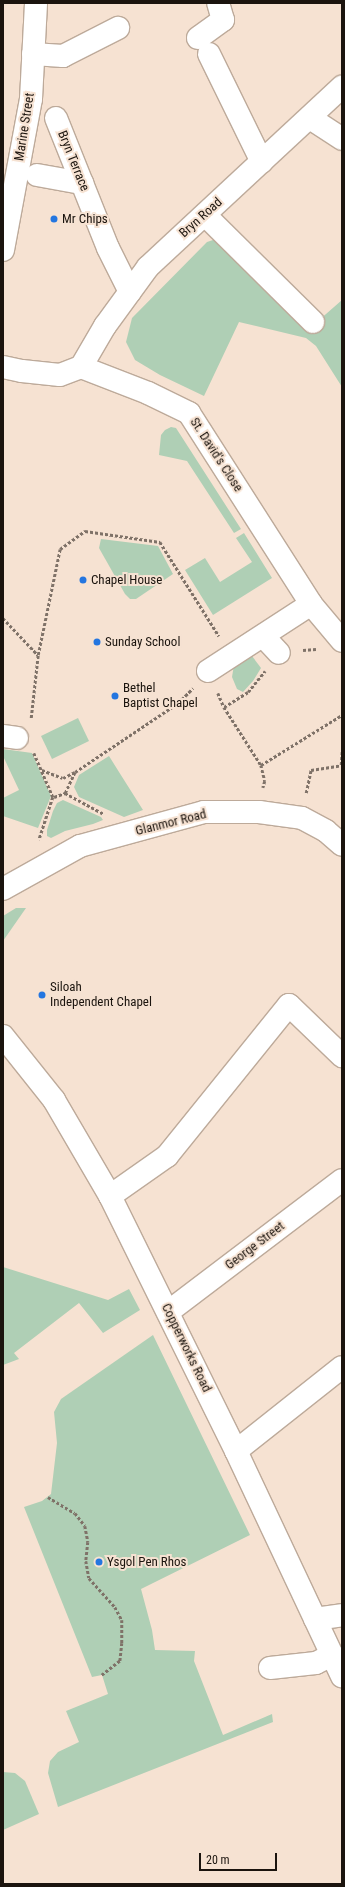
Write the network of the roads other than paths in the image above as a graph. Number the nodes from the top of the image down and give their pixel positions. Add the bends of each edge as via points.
1 (36, 3) edge
2 (218, 3) edge
3 (118, 28) dead end
4 (33, 54) junction
5 (342, 87) edge
6 (56, 118) dead end
7 (310, 118) junction
8 (342, 138) edge
9 (262, 162) junction
10 (37, 175) dead end
11 (82, 183) junction
12 (204, 215) junction
13 (3, 250) edge
14 (130, 292) junction
15 (313, 322) dead end
16 (3, 367) edge
17 (81, 367) junction
18 (311, 604) junction
19 (263, 636) junction
20 (342, 641) edge
21 (279, 653) dead end
22 (208, 671) road end
23 (342, 845) edge
24 (3, 889) edge
25 (3, 1036) edge
26 (342, 1056) edge
27 (342, 1180) edge
28 (110, 1196) junction
29 (168, 1312) junction
30 (342, 1367) edge
31 (236, 1451) junction
32 (342, 1615) edge
33 (315, 1619) junction
34 (332, 1655) junction
35 (270, 1668) dead end
36 (342, 1676) edge

1 - 4 street, Marine Street
2 - 9 street via 223,20 204,46
3 - 4 street via 63,56
4 - 13 street, Marine Street via 31,99
5 - 7 street, Bryn Road
6 - 11 street, Bryn Terrace
7 - 8 street
7 - 9 street, Bryn Road
9 - 12 street, Bryn Road
10 - 11 street
11 - 14 street, Bryn Terrace via 108,248
12 - 14 street, Bryn Road via 148,267
12 - 15 street
14 - 17 street, Bryn Road via 104,326
16 - 17 street via 22,372 60,375
17 - 18 street, St. David's Close via 148,393 189,413
18 - 19 street
18 - 20 street, St. David's Close
19 - 21 street
19 - 22 street
23 - 24 street, Glanmor Road via 326,831 302,818 259,812 204,812 80,846
25 - 28 street, Copperworks Road via 54,1100
26 - 28 street via 289,1005 167,1156
27 - 29 street, George Street
28 - 29 street, Copperworks Road
29 - 31 street, Copperworks Road
30 - 31 street
31 - 33 street, Copperworks Road
32 - 33 street
33 - 34 street, Copperworks Road
34 - 35 street via 316,1663
34 - 36 street, Copperworks Road

